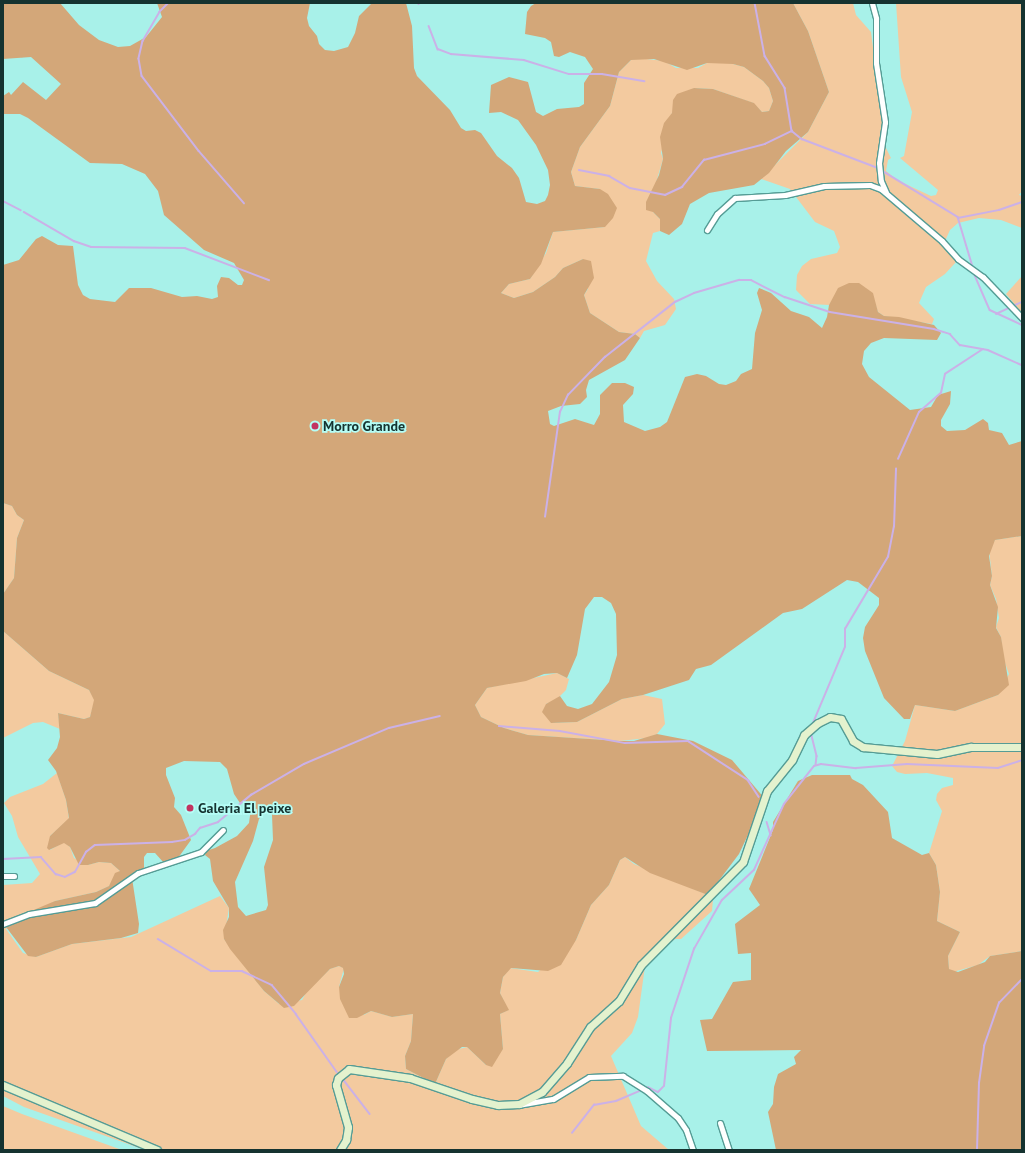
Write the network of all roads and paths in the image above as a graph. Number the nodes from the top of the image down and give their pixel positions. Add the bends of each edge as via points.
1 (872, 3) edge
2 (887, 195) junction
3 (707, 230) dead end
4 (1022, 318) edge
5 (1022, 747) edge
6 (223, 830) dead end
7 (3, 876) edge
8 (14, 876) dead end
9 (3, 924) edge
10 (3, 1085) edge
11 (513, 1106) junction
12 (720, 1123) dead end
13 (157, 1150) edge
14 (340, 1150) edge
15 (693, 1150) edge
16 (729, 1150) edge

1 - 2 street via 876,18 876,63 885,122 878,163
2 - 3 street via 870,185 856,185 812,187 785,195 735,198 717,214
2 - 4 street via 942,241 958,259 984,277
5 - 11 street via 972,747 937,754 874,748 857,745 841,719 836,717 818,723 804,735 792,760 767,791 747,854 736,872 642,964 619,1000 590,1027 567,1063 545,1089
6 - 9 street via 201,852 138,873 95,904 29,914
7 - 8 street
10 - 13 street
11 - 14 street via 472,1099 410,1078 349,1069 338,1078 336,1085 348,1127 346,1140
11 - 15 street via 548,1100 589,1077 623,1076 647,1090 678,1118 686,1130
12 - 16 street

